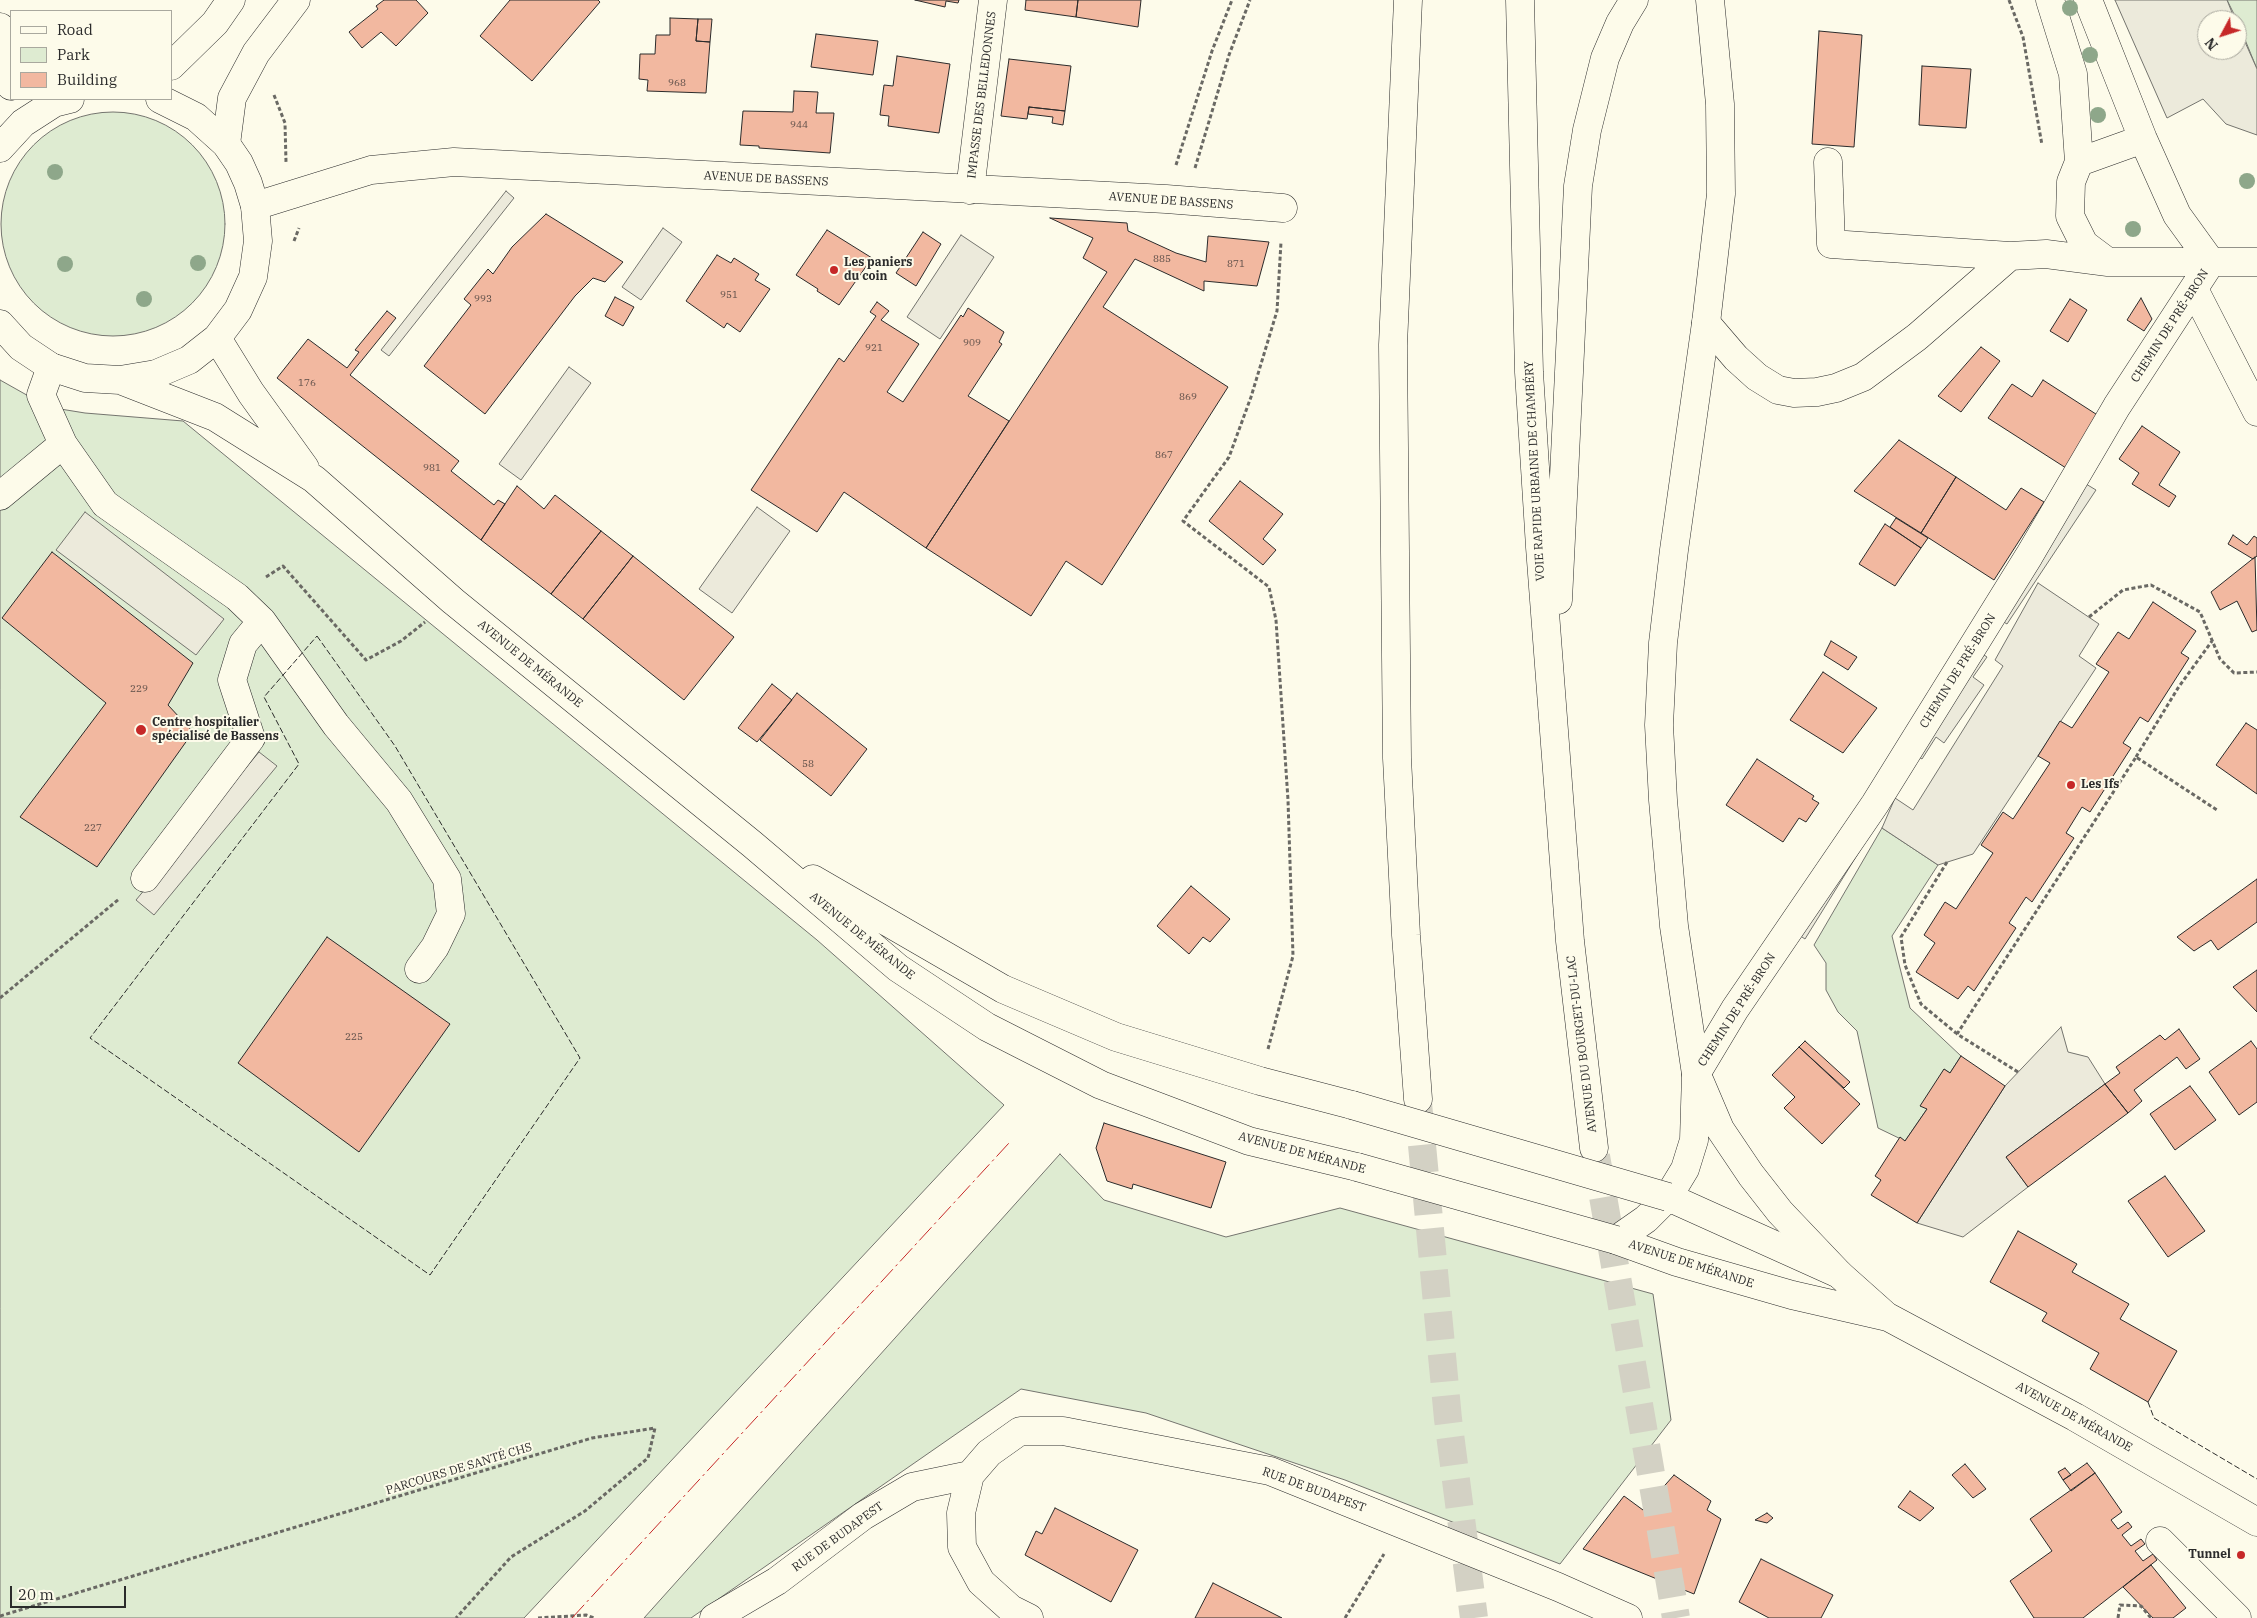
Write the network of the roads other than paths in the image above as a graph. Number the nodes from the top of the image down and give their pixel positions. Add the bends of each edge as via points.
1 (231, 0) edge
2 (296, 0) edge
3 (993, 0) edge
4 (1398, 0) edge
5 (1408, 0) edge
6 (1520, 0) edge
7 (1634, 0) edge
8 (2050, 0) edge
9 (2088, 0) edge
10 (1711, 11) edge
11 (4, 37) edge
12 (172, 65) edge
13 (10, 79) edge
14 (1403, 96) junction
15 (59, 100) edge
16 (162, 100) edge
17 (19, 111) edge
18 (2143, 139) junction
19 (226, 144) junction
20 (0, 148) edge
21 (1828, 162) dead end
22 (2075, 172) junction
23 (970, 190) junction
24 (255, 206) junction
25 (1283, 208) road end
26 (2010, 256) junction
27 (2108, 262) junction
28 (2211, 262) junction
29 (2257, 262) edge
30 (2194, 289) junction
31 (1706, 323) junction
32 (0, 324) edge
33 (217, 338) junction
34 (51, 366) junction
35 (120, 380) junction
36 (2257, 412) edge
37 (63, 444) junction
38 (314, 479) junction
39 (0, 496) edge
40 (262, 621) junction
41 (1552, 726) junction
42 (752, 844) junction
43 (145, 878) road end
44 (1570, 941) joint
45 (419, 969) dead end
46 (1696, 1074) junction
47 (1418, 1099) tunnel mouth
48 (1594, 1148) tunnel mouth
49 (1668, 1197) junction
50 (1616, 1240) junction
51 (1839, 1274) junction
52 (1888, 1317) junction
53 (970, 1475) junction
54 (2257, 1522) edge
55 (2160, 1542) dead end
56 (714, 1618) edge
57 (1028, 1618) edge
58 (1628, 1618) edge
59 (2237, 1618) edge

1 - 12 main road via 215,23
2 - 19 main road via 256,53 232,98
3 - 23 main road, IMPASSE DES BELLEDONNES
4 - 14 main road
5 - 14 main road
6 - 41 main road, VOIE RAPIDE URBAINE DE CHAMBÉRY via 1529,372
7 - 41 main road via 1605,58 1586,130 1578,186
8 - 22 main road via 2073,74
9 - 18 main road
10 - 31 main road via 1720,104 1720,194
11 - 13 main road
14 - 47 main road via 1393,345 1397,758
15 - 17 main road
16 - 19 main road via 196,117
17 - 20 main road via 10,134
18 - 22 main road
18 - 28 main road via 2177,215
19 - 24 main road via 239,163
21 - 26 main road via 1831,244
22 - 27 main road via 2070,216 2084,244
23 - 24 main road, AVENUE DE BASSENS via 454,162 371,170
23 - 25 main road, AVENUE DE BASSENS
24 - 33 main road via 258,241 253,276 238,310
26 - 27 main road via 2046,254
26 - 31 main road via 1917,337 1863,376 1836,388 1794,393 1778,390 1736,358
27 - 28 main road
28 - 29 main road
28 - 30 main road, CHEMIN DE PRÉ-BRON
30 - 36 main road
30 - 46 main road, CHEMIN DE PRÉ-BRON via 2117,406 2030,556 1875,804 1735,1009
31 - 46 main road via 1663,644 1659,725 1674,926
32 - 34 main road via 21,347
33 - 35 main road via 189,360 156,374
33 - 38 main road, AVENUE DE MÉRANDE via 251,393
34 - 35 main road via 85,378
34 - 37 main road via 41,395
35 - 38 main road, AVENUE DE MÉRANDE via 215,417
37 - 39 main road
37 - 40 main road via 105,504 237,597
38 - 42 main road, AVENUE DE MÉRANDE via 453,600
40 - 43 main road via 242,644 232,680 251,738
40 - 45 main road via 336,725 399,801 447,879 451,914
41 - 44 main road, VOIE RAPIDE URBAINE DE CHAMBÉRY
42 - 49 main road, AVENUE DE MÉRANDE, bridge via 1003,989 1116,1037
42 - 50 main road, AVENUE DE MÉRANDE, bridge via 898,968 987,1027 1101,1085 1249,1140
44 - 48 main road, AVENUE DU BOURGET-DU-LAC
46 - 49 main road via 1694,1140 1686,1169
46 - 51 main road via 1720,1129 1751,1175 1780,1212
49 - 50 main road via 1646,1219
49 - 51 main road, AVENUE DE MÉRANDE
50 - 52 main road, AVENUE DE MÉRANDE via 1677,1262 1792,1295
51 - 52 main road, AVENUE DE MÉRANDE
52 - 54 main road, AVENUE DE MÉRANDE via 2075,1417
53 - 56 main road, RUE DE BUDAPEST via 912,1488 863,1516 777,1582
53 - 57 main road, RUE DE BUDAPEST via 960,1513 962,1547 981,1582 1011,1609
53 - 58 main road, RUE DE BUDAPEST via 990,1454 1020,1431 1063,1431 1270,1471 1558,1586
55 - 59 main road

